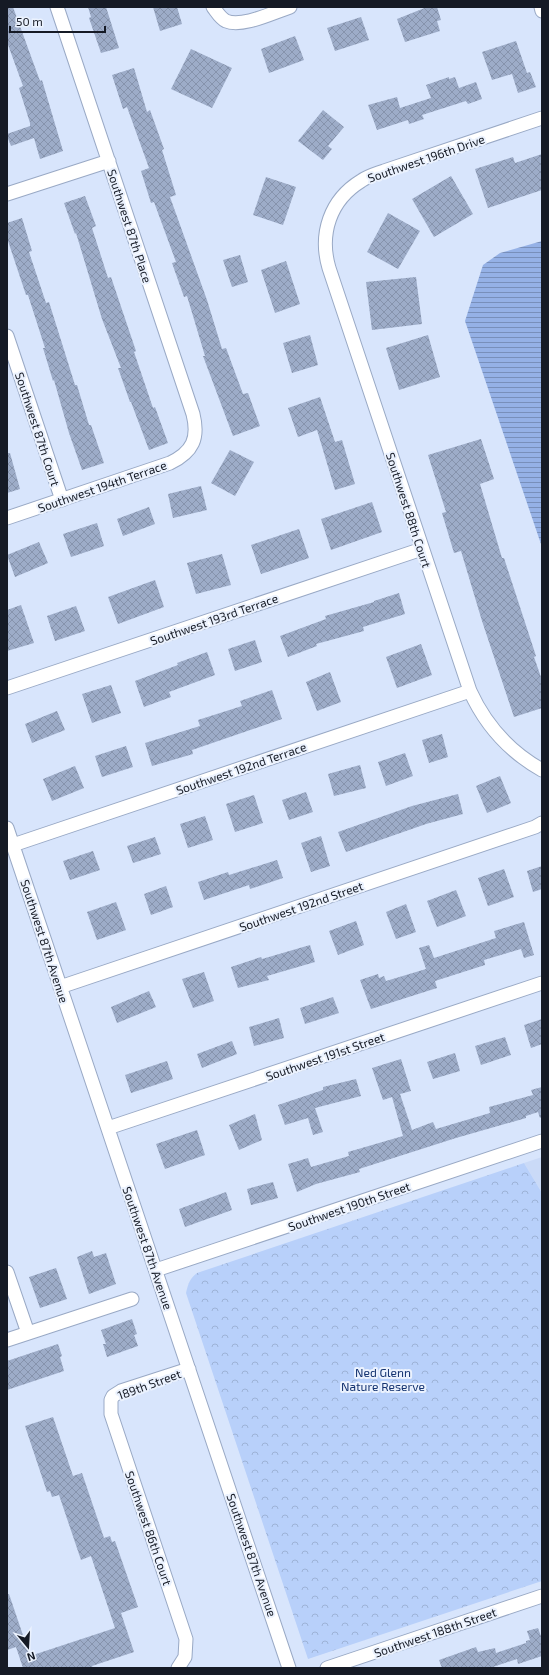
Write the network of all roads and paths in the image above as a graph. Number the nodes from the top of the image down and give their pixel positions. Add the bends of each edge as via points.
1 (57, 7) edge
2 (213, 7) edge
3 (290, 7) edge
4 (541, 7) edge
5 (542, 11) edge
6 (542, 118) edge
7 (109, 161) junction
8 (7, 194) edge
9 (328, 223) joint
10 (7, 336) edge
11 (192, 446) joint
12 (62, 500) junction
13 (7, 518) edge
14 (422, 549) junction
15 (7, 688) edge
16 (470, 691) junction
17 (542, 770) edge
18 (542, 823) edge
19 (7, 828) edge
20 (12, 845) junction
21 (542, 983) edge
22 (60, 987) junction
23 (108, 1128) junction
24 (542, 1141) edge
25 (156, 1270) junction
26 (7, 1272) edge
27 (132, 1299) dead end
28 (28, 1333) junction
29 (7, 1340) edge
30 (189, 1369) junction
31 (111, 1400) joint
32 (542, 1596) edge
33 (182, 1662) edge
34 (290, 1668) edge
35 (327, 1668) edge

1 - 7 street, Southwest 87th Place
2 - 3 street via 224,20 234,23 247,22
4 - 5 street
6 - 9 street, Southwest 196th Drive via 370,176 343,196
7 - 8 street
7 - 11 street, Southwest 87th Place via 193,414 195,435
9 - 14 street, Southwest 88th Court via 324,245 327,264
10 - 12 street, Southwest 87th Court
11 - 12 street, Southwest 194th Terrace via 183,456 170,463
12 - 13 street, Southwest 194th Terrace
14 - 15 street, Southwest 193rd Terrace
14 - 16 street, Southwest 88th Court
16 - 17 street, Southwest 88th Court via 481,712 497,733 519,756
16 - 20 street, Southwest 192nd Terrace
18 - 22 street, Southwest 192nd Street
19 - 20 street, Southwest 87th Avenue
20 - 22 street, Southwest 87th Avenue
21 - 23 street, Southwest 191st Street
22 - 23 street, Southwest 87th Avenue
23 - 25 street, Southwest 87th Avenue
24 - 25 street, Southwest 190th Street
25 - 30 street, Southwest 87th Avenue
26 - 28 street
27 - 28 street
28 - 29 street
30 - 31 street, 189th Street via 121,1391 112,1396
30 - 34 street, Southwest 87th Avenue
31 - 33 street, Southwest 86th Court via 111,1414 186,1639
32 - 35 street, Southwest 188th Street

